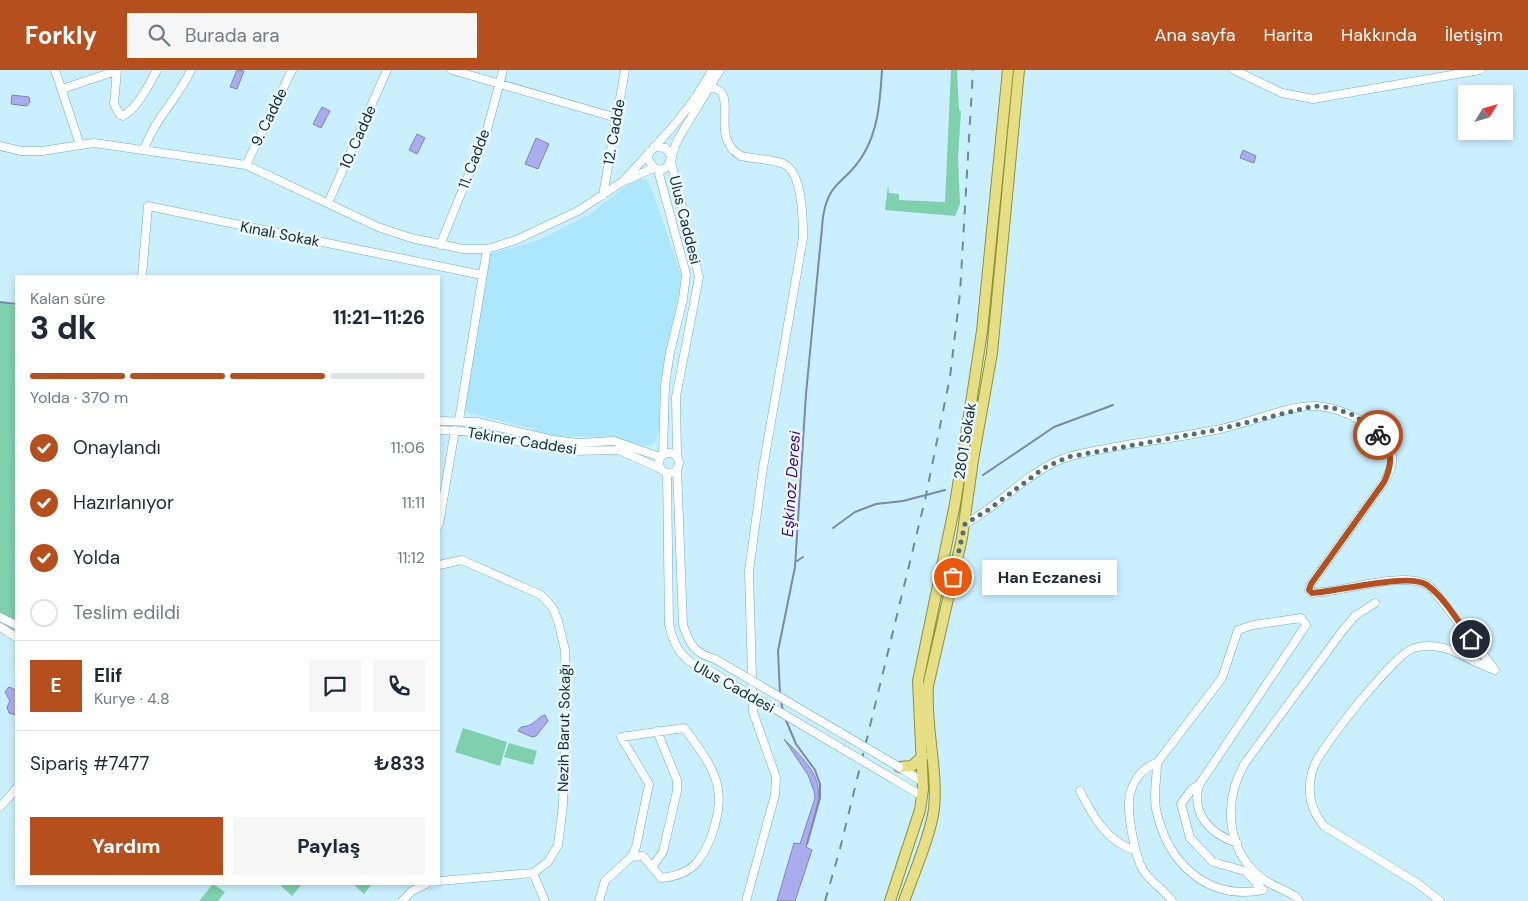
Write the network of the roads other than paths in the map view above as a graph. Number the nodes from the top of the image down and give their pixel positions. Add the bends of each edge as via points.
1 (55, 70) edge
2 (157, 70) edge
3 (191, 70) edge
4 (292, 70) edge
5 (387, 70) edge
6 (452, 70) edge
7 (503, 70) edge
8 (625, 70) edge
9 (712, 70) edge
10 (720, 70) edge
11 (1008, 70) edge
12 (1019, 70) edge
13 (1234, 70) edge
14 (1480, 70) edge
15 (116, 71) edge
16 (499, 83) junction
17 (708, 86) junction
18 (62, 89) junction
19 (617, 118) junction
20 (80, 145) junction
21 (0, 146) edge
22 (144, 150) junction
23 (652, 150) junction
24 (671, 160) junction
25 (246, 165) junction
26 (656, 169) junction
27 (622, 182) junction
28 (603, 195) junction
29 (328, 203) junction
30 (440, 245) junction
31 (487, 248) junction
32 (142, 275) edge
33 (482, 275) junction
34 (459, 420) junction
35 (440, 421) edge
36 (440, 430) edge
37 (455, 430) junction
38 (662, 456) junction
39 (677, 456) junction
40 (677, 468) junction
41 (664, 471) junction
42 (958, 489) junction
43 (440, 518) edge
44 (965, 524) junction
45 (440, 565) edge
46 (1375, 603) dead end
47 (0, 617) edge
48 (15, 624) edge
49 (0, 627) edge
50 (15, 636) edge
51 (657, 731) junction
52 (923, 756) junction
53 (1157, 763) junction
54 (899, 767) junction
55 (929, 782) junction
56 (1199, 784) junction
57 (15, 790) edge
58 (1080, 791) dead end
59 (926, 794) junction
60 (0, 807) edge
61 (1236, 843) junction
62 (1136, 851) junction
63 (630, 857) junction
64 (652, 867) junction
65 (533, 873) junction
66 (440, 881) edge
67 (424, 885) edge
68 (402, 901) edge
69 (545, 901) edge
70 (599, 901) edge
71 (746, 901) edge
72 (890, 901) edge
73 (904, 901) edge
74 (1172, 901) edge
75 (1299, 901) edge
76 (1440, 901) edge

1 - 18 street
2 - 15 street via 142,95 123,116 114,104
3 - 22 street via 149,136
4 - 25 street, 9. Cadde
5 - 29 street, 10. Cadde
6 - 16 street
7 - 16 street, 11. Cadde
8 - 19 street, 12. Cadde
9 - 17 street
10 - 17 street
11 - 42 main road, 2801 Sokak via 982,331
12 - 44 main road, 2801 Sokak via 992,353
13 - 14 street via 1282,93 1313,99
15 - 18 street
16 - 19 street
16 - 30 street, 11. Cadde via 487,130
17 - 23 street
17 - 24 street via 678,138
17 - 71 street via 723,96 724,128 735,153 783,164 790,169 798,187 803,221 803,238 762,468 749,571 753,712 776,777 775,795
18 - 20 street
19 - 28 street, 12. Cadde
20 - 21 street via 42,151
20 - 22 street via 94,143
22 - 25 street
23 - 24 street via 666,148
23 - 26 street via 648,160
23 - 27 street
24 - 26 street via 666,168
24 - 39 street, Ulus Caddesi via 699,277 678,380
25 - 29 street
26 - 27 street
26 - 38 street, Ulus Caddesi via 686,274 684,299 665,385
27 - 28 street
28 - 31 street via 516,240
29 - 30 street via 378,227
30 - 31 street
31 - 33 street
32 - 33 street, Kınalı Sokak via 148,206
33 - 34 street
34 - 35 street, Tekiner Caddesi
34 - 38 street, Tekiner Caddesi via 553,440 578,443 614,441
36 - 37 street, Tekiner Caddesi
37 - 41 street, Tekiner Caddesi via 557,449 619,450
37 - 43 street
38 - 39 street via 672,453
38 - 41 street, Ulus Caddesi via 659,463
39 - 40 street, Ulus Caddesi
40 - 41 street via 673,472
40 - 54 street, Ulus Caddesi, bridge via 683,625 687,638 700,655 715,659
41 - 59 street, Ulus Caddesi, bridge via 669,624 672,636 686,659 694,667 707,669 894,780
42 - 44 main road via 961,501 958,522
42 - 52 main road, 2801 Sokak via 918,681
44 - 55 main road, 2801 Sokak via 928,686
44 - 76 street via 1044,468 1068,457 1216,430 1314,406 1356,416 1374,430 1392,457 1390,468 1384,482 1309,590 1327,593 1385,582 1414,580 1426,583 1496,670 1450,648 1412,648 1382,676 1326,747 1314,765 1309,799 1315,815 1324,826 1417,883
45 - 65 street, Nezih Barut Sokağı via 462,560 475,565 540,596 553,608 558,621 565,677 563,805 558,845 548,862
46 - 61 street via 1355,616 1343,630 1235,780 1230,804
47 - 48 street
49 - 50 street
51 - 63 street via 621,737 649,784 640,832
51 - 64 street via 677,780 677,791 663,852
51 - 64 street via 684,728 698,746 717,784 718,803 707,847 697,862 675,877 661,878
52 - 54 main road via 912,766
52 - 55 main road, 2801 Sokak
53 - 56 street via 1156,808 1166,844 1195,878 1227,891 1248,893 1263,890 1245,871 1213,862 1190,838 1181,804
53 - 56 street via 1222,678 1238,630 1301,618 1306,624
53 - 62 street via 1148,765 1134,783 1129,801
54 - 55 street, Ulus Caddesi
55 - 59 main road
55 - 73 main road via 933,812
56 - 61 street via 1196,796 1201,818 1214,834
57 - 60 street
58 - 62 street via 1094,819 1120,846
59 - 72 main road
59 - 73 main road via 930,807
61 - 75 street via 1258,875
62 - 74 street via 1150,881
63 - 64 street via 644,856
63 - 70 street via 605,881
65 - 66 street
65 - 69 street
67 - 68 street

